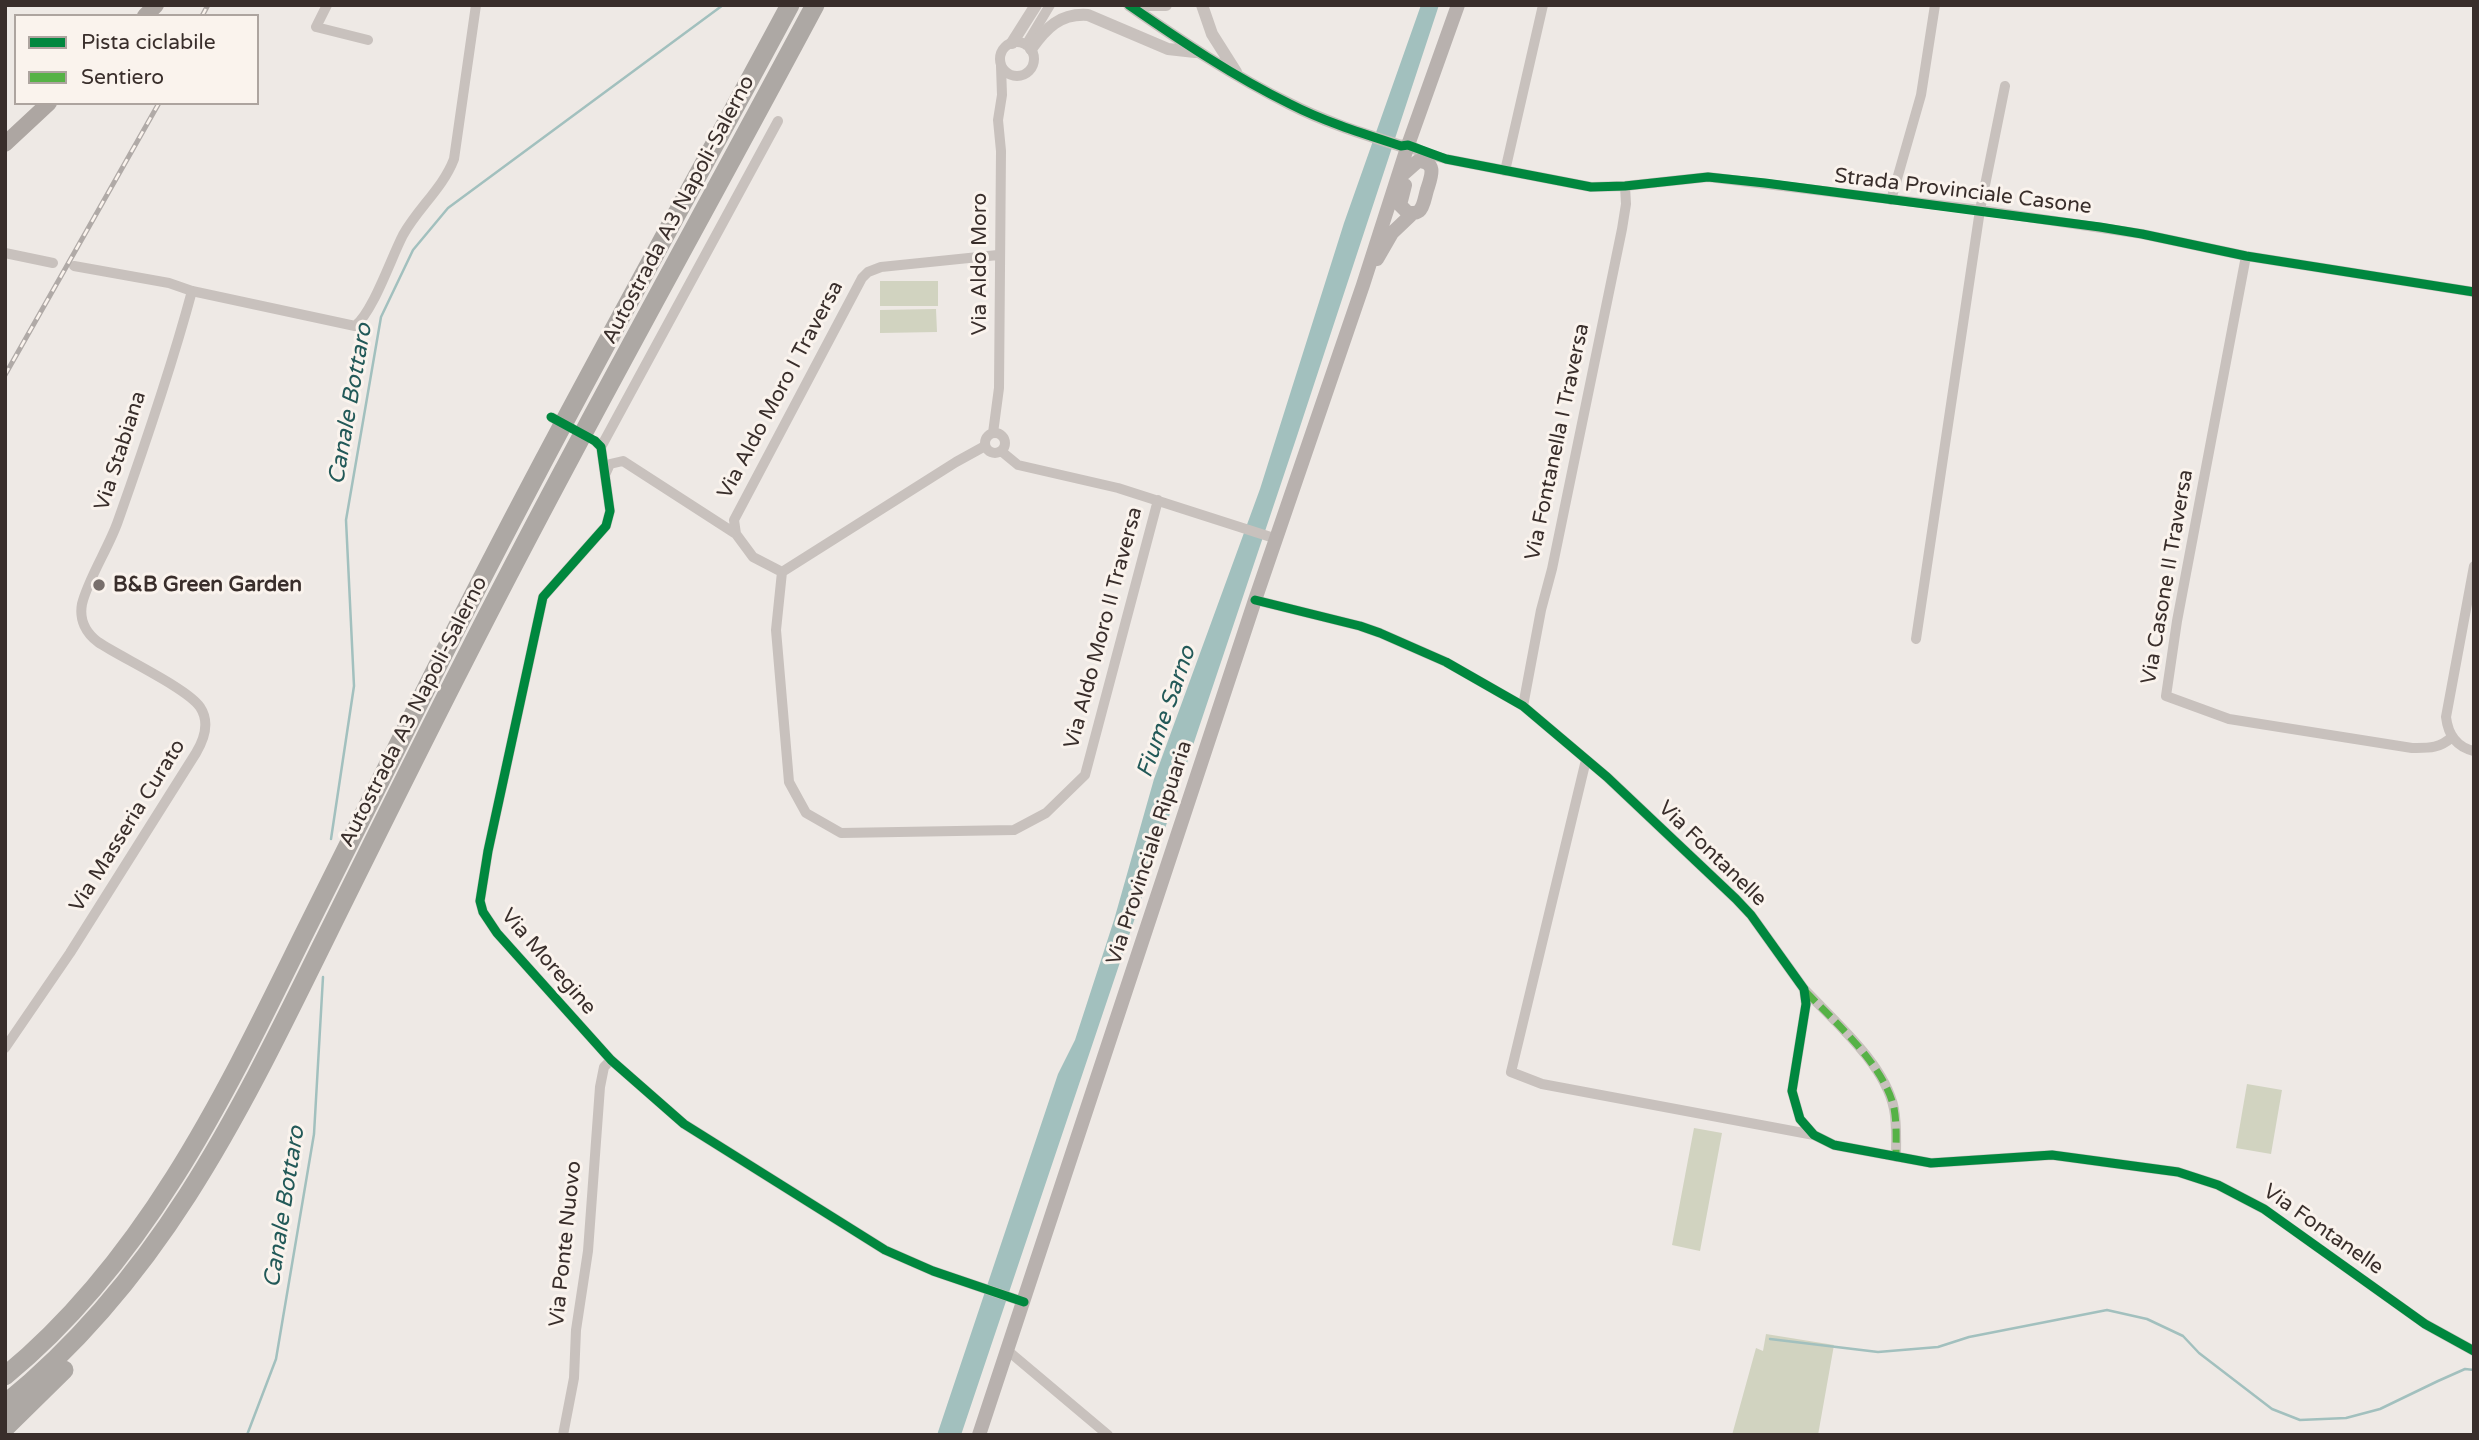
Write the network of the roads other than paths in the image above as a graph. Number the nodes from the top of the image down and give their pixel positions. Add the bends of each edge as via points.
1 (327, 5) edge
2 (476, 5) edge
3 (790, 5) edge
4 (815, 5) edge
5 (1036, 5) edge
6 (1050, 5) edge
7 (1129, 5) edge
8 (1147, 5) edge
9 (1166, 5) edge
10 (1202, 5) edge
11 (1458, 5) edge
12 (1543, 5) edge
13 (1935, 5) edge
14 (368, 40) dead end
15 (1012, 43) junction
16 (1028, 47) junction
17 (1198, 53) junction
18 (1001, 66) junction
19 (1238, 75) junction
20 (1023, 76) junction
21 (2006, 86) dead end
22 (1002, 95) junction
23 (47, 105) edge
24 (778, 121) dead end
25 (5, 144) edge
26 (1416, 157) junction
27 (1446, 159) junction
28 (1505, 170) junction
29 (1398, 180) junction
30 (1625, 186) junction
31 (1891, 200) junction
32 (1400, 201) junction
33 (1980, 210) junction
34 (1412, 214) junction
35 (5, 253) edge
36 (998, 255) junction
37 (2246, 256) junction
38 (53, 263) dead end
39 (74, 266) dead end
40 (1363, 285) junction
41 (192, 291) junction
42 (2474, 292) edge
43 (993, 433) junction
44 (985, 446) junction
45 (1001, 451) junction
46 (604, 475) junction
47 (1158, 500) junction
48 (736, 534) junction
49 (1274, 538) junction
50 (2474, 566) edge
51 (782, 572) junction
52 (1255, 600) junction
53 (83, 620) joint
54 (1916, 639) dead end
55 (1523, 706) junction
56 (2452, 737) junction
57 (2474, 751) edge
58 (1586, 760) junction
59 (1804, 989) junction
60 (5, 1048) edge
61 (611, 1060) junction
62 (1814, 1135) junction
63 (1896, 1157) junction
64 (152, 1250) junction
65 (1024, 1302) junction
66 (1007, 1350) junction
67 (2474, 1351) edge
68 (5, 1376) edge
69 (5, 1404) edge
70 (5, 1429) edge
71 (563, 1435) edge
72 (979, 1435) edge
73 (1108, 1435) edge

1 - 14 street via 316,27
2 - 41 street via 449,174 413,218 366,313 355,326
3 - 68 highway, Autostrada A3 Napoli-Salerno via 498,548 270,1004 189,1154 134,1239 92,1292
4 - 64 highway, Autostrada A3 Napoli-Salerno via 471,647 249,1091
5 - 15 street
6 - 16 street
7 - 17 street
8 - 9 street
10 - 19 street via 1212,34
11 - 26 main road, Via Provinciale Ripuaria via 1417,124
12 - 28 street
13 - 31 street via 1921,95
15 - 16 street
15 - 18 street via 1003,50
16 - 17 street via 1050,26 1078,14 1168,49
16 - 20 street via 1034,64
17 - 19 street
18 - 20 street via 1008,74
18 - 22 street, Via Aldo Moro
19 - 26 street via 1291,105
20 - 22 street
21 - 33 street
22 - 36 street, Via Aldo Moro via 998,110
23 - 25 main road
24 - 46 street, Via Moregine via 598,444
26 - 27 street, Strada Provinciale Casone
26 - 27 street via 1438,162
26 - 29 main road
26 - 32 main road, Via Provinciale Ripuaria
26 - 34 main road, Via Provinciale Ripuaria via 1422,207
27 - 28 street, Strada Provinciale Casone
28 - 30 street, Strada Provinciale Casone via 1591,187
29 - 32 main road
29 - 40 main road, Via Provinciale Ripuaria
30 - 31 street, Strada Provinciale Casone via 1708,177
30 - 55 street, Via Fontanella I Traversa via 1622,229
31 - 33 street, Strada Provinciale Casone
32 - 34 main road via 1404,212
33 - 37 street, Strada Provinciale Casone via 2142,234
33 - 54 street
34 - 40 main road, Via Provinciale Ripuaria via 1392,233
35 - 38 street
36 - 43 street, Via Aldo Moro via 999,388
36 - 48 street, Via Aldo Moro I Traversa via 881,267 862,278 734,520
37 - 42 street, Strada Provinciale Casone
37 - 56 street, Via Casone II Traversa via 2166,696 2229,719 2398,746 2434,748
39 - 41 street
40 - 49 main road, Via Provinciale Ripuaria
41 - 53 street, Via Stabiana via 118,522 82,604
43 - 44 street via 987,436
43 - 45 street via 1003,438
44 - 45 street via 991,453
44 - 51 street
45 - 47 street via 1018,465
46 - 48 street via 610,464 623,461
46 - 61 street, Via Moregine via 610,511 606,526 543,597 480,901 497,933
47 - 49 street
47 - 51 street, Via Aldo Moro II Traversa via 1085,775 1046,813 1014,830 841,833 806,813 789,782 776,630
48 - 51 street via 753,557
49 - 52 main road, Via Provinciale Ripuaria
50 - 56 street via 2446,716
52 - 55 street, Via Fontanelle via 1380,633 1446,662
52 - 65 main road, Via Provinciale Ripuaria
53 - 60 street, Via Masseria Curato via 98,642 193,698 204,714 205,733 108,895
55 - 58 street, Via Fontanelle
56 - 57 street
58 - 59 street, Via Fontanelle via 1737,899
58 - 62 street, Via Fontanelle via 1511,1072 1542,1084
59 - 62 street via 1806,1004 1792,1091 1800,1119
59 - 63 street, Via Fontanelle via 1859,1048 1886,1085 1894,1109
61 - 65 street, Via Moregine via 684,1124 847,1228 885,1250
61 - 71 street, Via Ponte Nuovo via 604,1067 600,1087 588,1251
62 - 63 street, Via Fontanelle via 1834,1145
63 - 67 street, Via Fontanelle via 1931,1163 2052,1155 2179,1172 2218,1185 2264,1209 2425,1324
64 - 69 highway, Autostrada A3 Napoli-Salerno via 66,1351
64 - 70 highway via 95,1335
65 - 66 main road, Via Provinciale Ripuaria
66 - 72 main road, Via Provinciale Ripuaria
66 - 73 street

